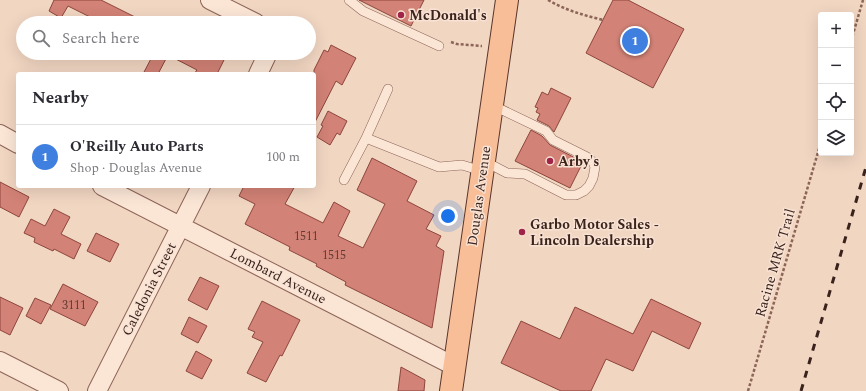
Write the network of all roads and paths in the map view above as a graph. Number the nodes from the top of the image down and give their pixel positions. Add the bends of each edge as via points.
1 (210, 0) edge
2 (349, 0) edge
3 (507, 0) edge
4 (548, 0) edge
5 (863, 0) edge
6 (242, 16) edge
7 (603, 20) dead end
8 (854, 31) edge
9 (447, 40) dead end
10 (439, 46) dead end
11 (500, 48) junction
12 (265, 60) edge
13 (259, 72) edge
14 (388, 89) dead end
15 (492, 105) junction
16 (0, 134) edge
17 (366, 138) junction
18 (16, 143) edge
19 (818, 152) edge
20 (483, 166) junction
21 (344, 180) dead end
22 (106, 188) edge
23 (200, 188) edge
24 (180, 226) junction
25 (0, 361) edge
26 (454, 366) junction
27 (59, 391) edge
28 (97, 391) edge
29 (451, 391) edge
30 (748, 391) edge

1 - 6 street
2 - 10 lane via 363,11
3 - 11 main road, Douglas Avenue
4 - 7 path via 575,13
5 - 8 path
9 - 11 path via 457,44
11 - 15 main road, Douglas Avenue
12 - 13 street
14 - 17 lane
15 - 20 main road, Douglas Avenue
15 - 20 lane via 546,131 553,140 587,157 595,167 594,178 584,192 566,195 525,174
16 - 18 street
17 - 20 lane via 440,166
17 - 21 lane
19 - 30 path, Racine MRK Trail
20 - 26 main road, Douglas Avenue
22 - 24 street, Lombard Avenue
23 - 24 street, Caledonia Street
24 - 26 street, Lombard Avenue
24 - 28 street, Caledonia Street
25 - 27 street
26 - 29 main road, Douglas Avenue

